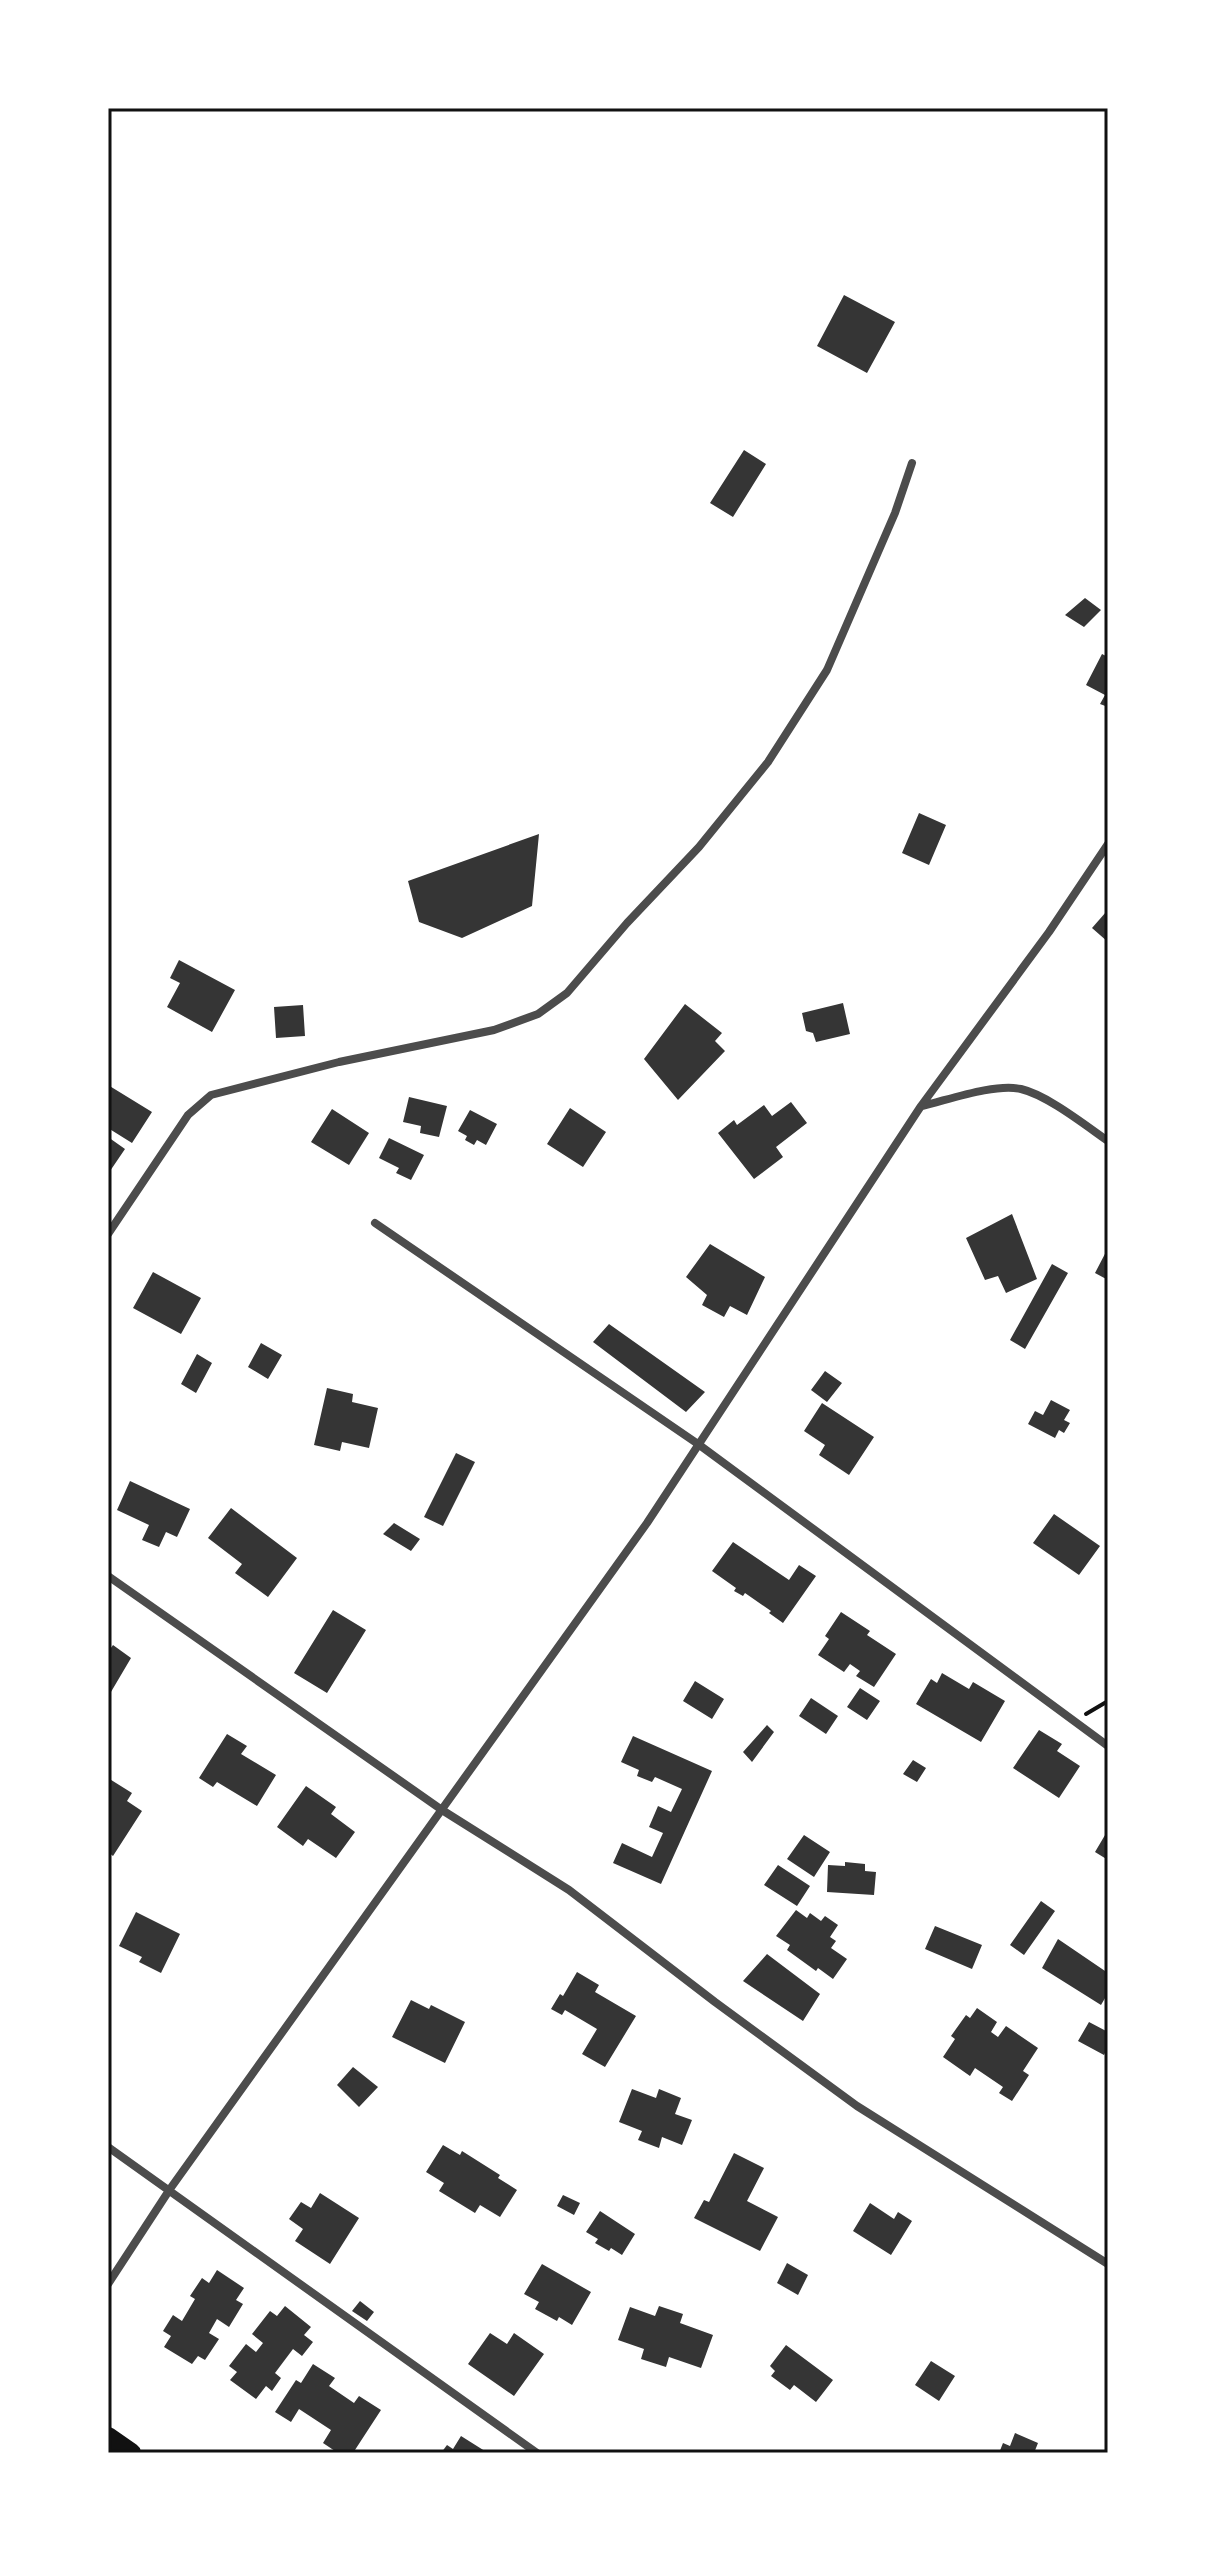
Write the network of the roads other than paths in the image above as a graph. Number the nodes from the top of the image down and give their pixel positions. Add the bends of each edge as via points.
1 (912, 463) dead end
2 (1108, 844) edge
3 (921, 1106) junction
4 (1108, 1141) edge
5 (375, 1223) dead end
6 (108, 1234) edge
7 (698, 1444) junction
8 (108, 1576) edge
9 (1108, 1746) edge
10 (442, 1810) junction
11 (108, 2147) edge
12 (170, 2189) junction
13 (1108, 2264) edge
14 (108, 2284) edge
15 (108, 2437) edge
16 (131, 2453) edge
17 (537, 2453) edge

1 - 6 street via 827,670 768,762 567,993 538,1014 494,1030 211,1095 188,1115
2 - 3 street
3 - 4 street via 1018,1088
3 - 7 street
5 - 7 street
7 - 9 street
7 - 10 street
8 - 10 street
10 - 12 street
10 - 13 street via 569,1890 857,2106
11 - 12 street
12 - 14 street
12 - 17 street
15 - 16 highway

